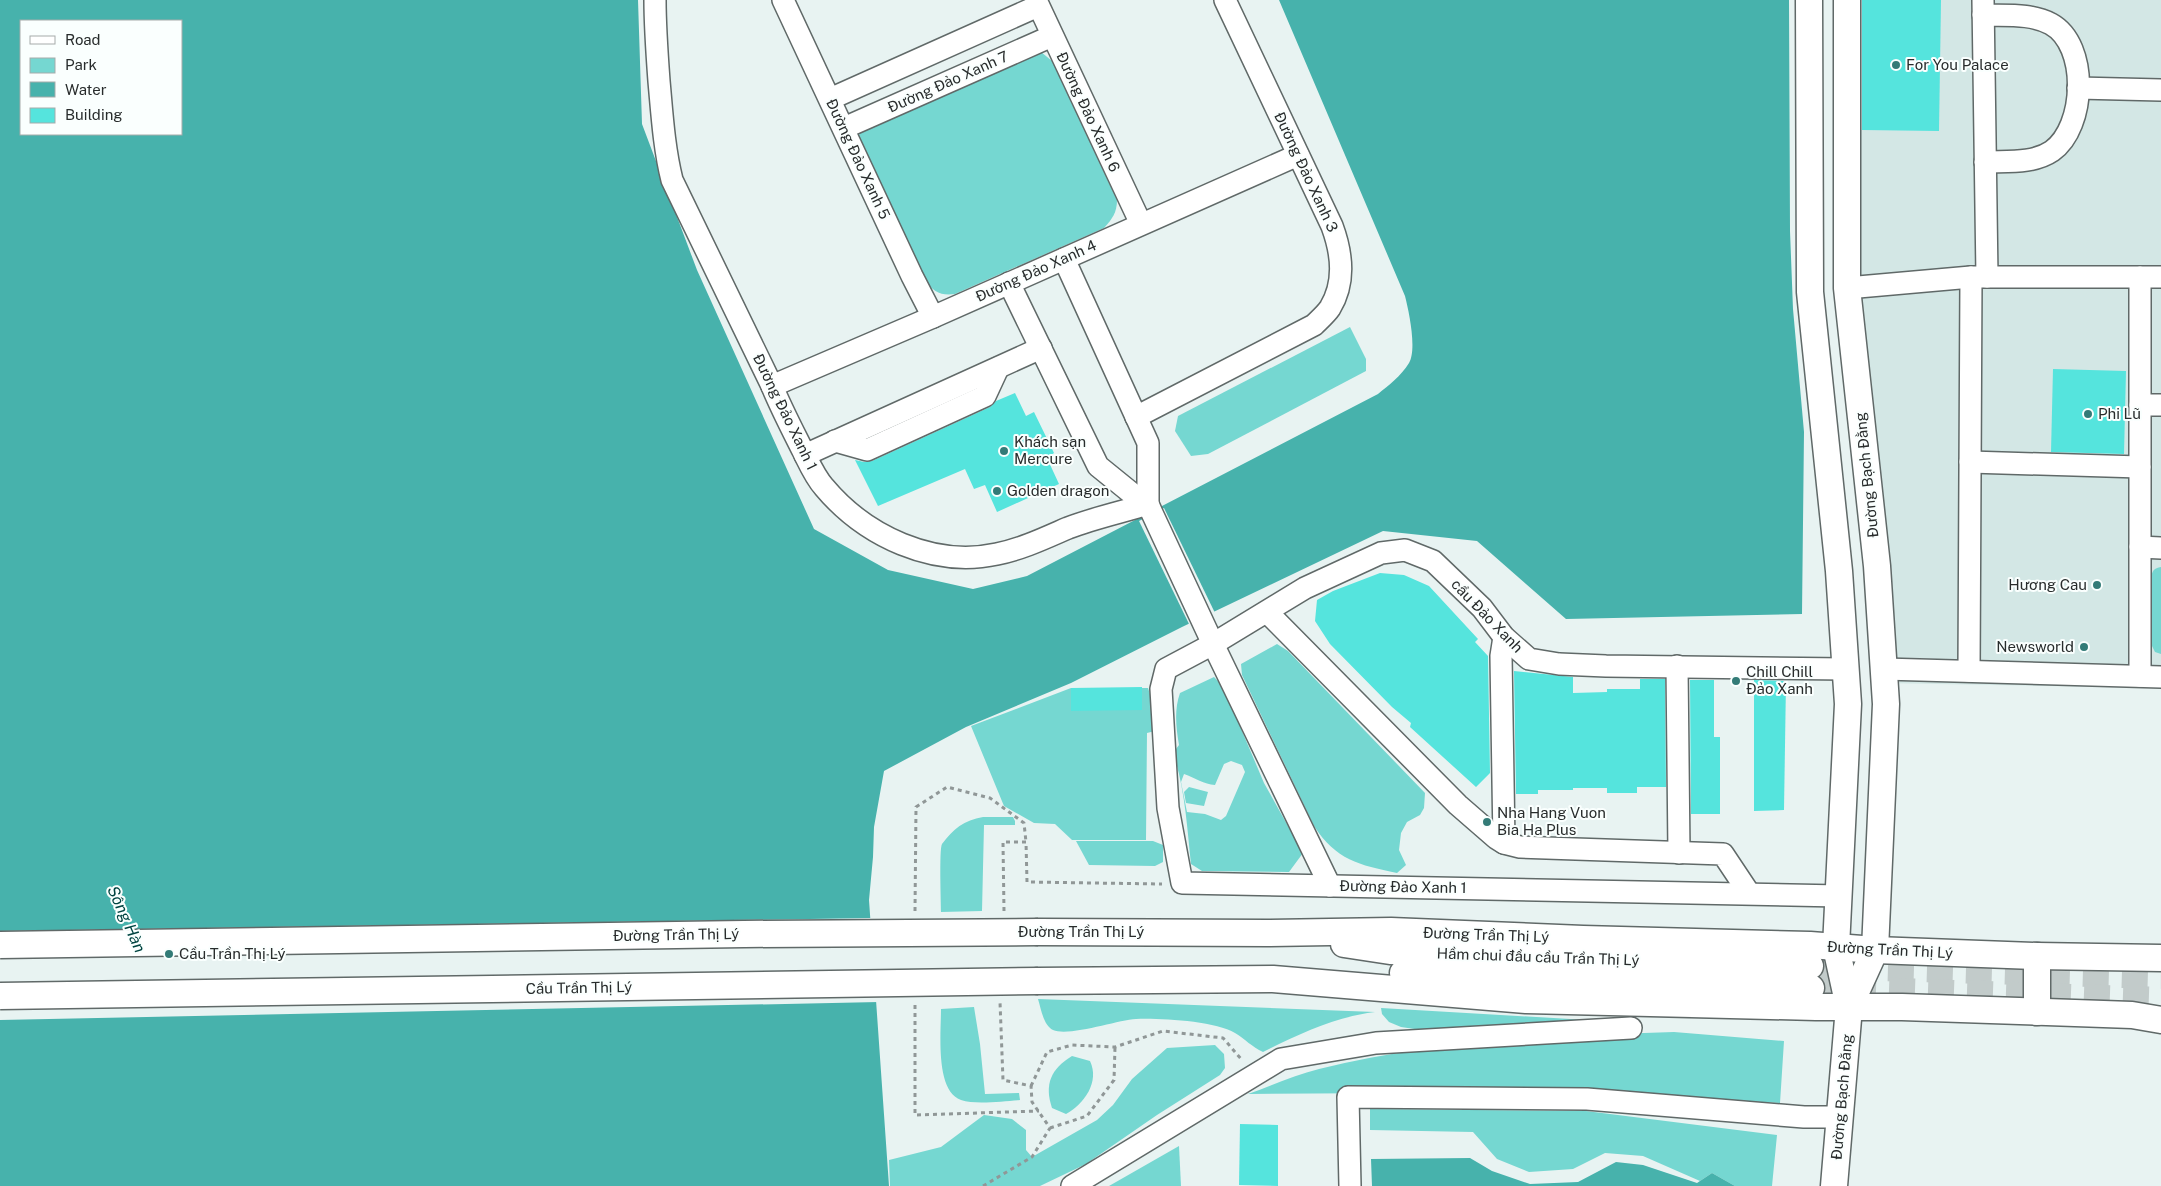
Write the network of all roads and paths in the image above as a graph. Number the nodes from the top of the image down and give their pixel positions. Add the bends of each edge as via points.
1 (655, 0) edge
2 (783, 0) edge
3 (1225, 0) edge
4 (1809, 0) edge
5 (1847, 0) edge
6 (1037, 3) edge
7 (1983, 8) edge
8 (1052, 36) junction
9 (2078, 88) junction
10 (2161, 90) edge
11 (830, 99) junction
12 (844, 128) junction
13 (1298, 154) junction
14 (1985, 162) junction
15 (1141, 224) junction
16 (1064, 259) junction
17 (1979, 277) junction
18 (2140, 277) junction
19 (2161, 277) edge
20 (1009, 283) junction
21 (1847, 288) junction
22 (1810, 292) junction
23 (933, 317) junction
24 (1041, 348) junction
25 (772, 386) junction
26 (2140, 405) junction
27 (2161, 405) edge
28 (1136, 417) junction
29 (805, 454) junction
30 (1970, 462) junction
31 (2140, 467) junction
32 (1150, 508) junction
33 (2140, 547) junction
34 (2161, 548) edge
35 (1266, 612) junction
36 (1504, 637) junction
37 (1213, 644) junction
38 (1677, 666) junction
39 (1846, 669) junction
40 (1884, 669) junction
41 (1969, 671) junction
42 (2151, 676) edge
43 (1504, 843) junction
44 (1679, 853) junction
45 (1182, 884) junction
46 (1330, 886) junction
47 (1749, 893) junction
48 (1840, 896) junction
49 (1004, 914) dead end
50 (1267, 933) junction
51 (0, 945) edge
52 (1836, 947) junction
53 (1875, 950) junction
54 (2037, 956) junction
55 (2161, 958) edge
56 (1273, 978) junction
57 (1000, 982) junction
58 (0, 996) edge
59 (1849, 1008) junction
60 (2037, 1012) junction
61 (2161, 1020) edge
62 (1631, 1028) dead end
63 (1115, 1047) junction
64 (1250, 1078) junction
65 (1031, 1086) junction
66 (1840, 1117) junction
67 (1050, 1128) junction
68 (982, 1186) edge
69 (1072, 1186) edge
70 (1350, 1186) edge
71 (1834, 1186) edge

1 - 25 street, Đường Đảo Xanh 1 via 662,110 672,180
2 - 11 street, Đường Đảo Xanh 5
3 - 13 street, Đường Đảo Xanh 3
4 - 22 main road
5 - 21 main road, Đường Bạch Đằng
6 - 8 street, Đường Đảo Xanh 6
6 - 11 street
7 - 9 street via 2051,24 2064,35 2072,51
7 - 14 street
8 - 12 street, Đường Đảo Xanh 7
8 - 15 street, Đường Đảo Xanh 6
9 - 10 street
9 - 14 street via 2073,124 2064,140 2051,152 2030,160
11 - 12 street, Đường Đảo Xanh 5
12 - 23 street, Đường Đảo Xanh 5
13 - 15 street, Đường Đảo Xanh 4
13 - 28 street, Đường Đảo Xanh 3 via 1338,243 1342,265 1338,288 1329,309 1314,325
14 - 17 street
15 - 16 street, Đường Đảo Xanh 4
16 - 20 street, Đường Đảo Xanh 4
16 - 28 street, Đường Đảo Xanh 1
17 - 18 street
17 - 21 street
17 - 30 street
18 - 19 street
18 - 26 street
20 - 23 street, Đường Đảo Xanh 4
20 - 24 street, Đường Đảo Xanh 1
21 - 22 main road
21 - 40 main road, Đường Bạch Đằng
22 - 39 main road
23 - 25 street, Đường Đảo Xanh 4
24 - 29 street
24 - 32 street, Đường Đảo Xanh 1 via 1098,466
25 - 29 street, Đường Đảo Xanh 1
26 - 27 street
26 - 31 street
28 - 32 street, Đường Đảo Xanh 1 via 1148,443
29 - 32 street, Đường Đảo Xanh 1 via 823,486 850,513 901,544 936,554 996,555 1034,544 1070,528
30 - 31 street
30 - 41 street
31 - 33 street
32 - 37 street, Đường Đảo Xanh 1
33 - 34 street
33 - 42 street
35 - 36 street, cầu Đảo Xanh via 1305,588 1364,560 1381,553 1405,550 1433,561 1482,608
35 - 37 street, cầu Đảo Xanh
35 - 43 street via 1458,805
36 - 38 street, cầu Đảo Xanh via 1529,659 1552,663
36 - 43 street via 1501,656
37 - 45 street, cầu Đảo Xanh via 1166,669 1162,689 1168,808
37 - 46 street, Đường Đảo Xanh 1
38 - 39 street, cầu Đảo Xanh
38 - 44 street
39 - 40 main road
39 - 48 main road via 1848,704
40 - 41 street
40 - 53 main road, Đường Bạch Đằng via 1886,704
41 - 42 street
43 - 44 street via 1520,847
44 - 47 street via 1723,854
45 - 46 street
45 - 49 path via 1028,882 1026,842 1003,842
46 - 47 street, Đường Đảo Xanh 1
47 - 48 street, Đường Đảo Xanh 1
48 - 52 main road
50 - 51 main road, Đường Trần Thị Lý, bridge via 744,934
50 - 52 main road, Đường Trần Thị Lý via 1391,931
50 - 56 main road, Hầm chui đầu cầu Trần Thị Lý via 1390,951 1810,977 1390,972
52 - 53 main road, Đường Trần Thị Lý
52 - 59 main road
53 - 54 main road, Đường Trần Thị Lý
53 - 59 main road
54 - 55 main road, Đường Trần Thị Lý
54 - 60 main road
56 - 57 main road, Cầu Trần Thị Lý, bridge
56 - 59 main road via 1526,1000
57 - 58 main road, Cầu Trần Thị Lý, bridge
57 - 65 path via 1003,1080
59 - 60 main road
59 - 66 main road, Đường Bạch Đằng
60 - 61 main road via 2132,1015
62 - 64 street via 1376,1043 1281,1059
63 - 64 path via 1163,1030 1223,1038 1243,1061
63 - 65 path via 1072,1045 1047,1052
63 - 67 path via 1114,1080 1087,1116
64 - 69 street
65 - 67 path via 1032,1102
66 - 70 street via 1804,1117 1587,1099 1348,1097
66 - 71 main road, Đường Bạch Đằng
67 - 68 path via 1032,1157

